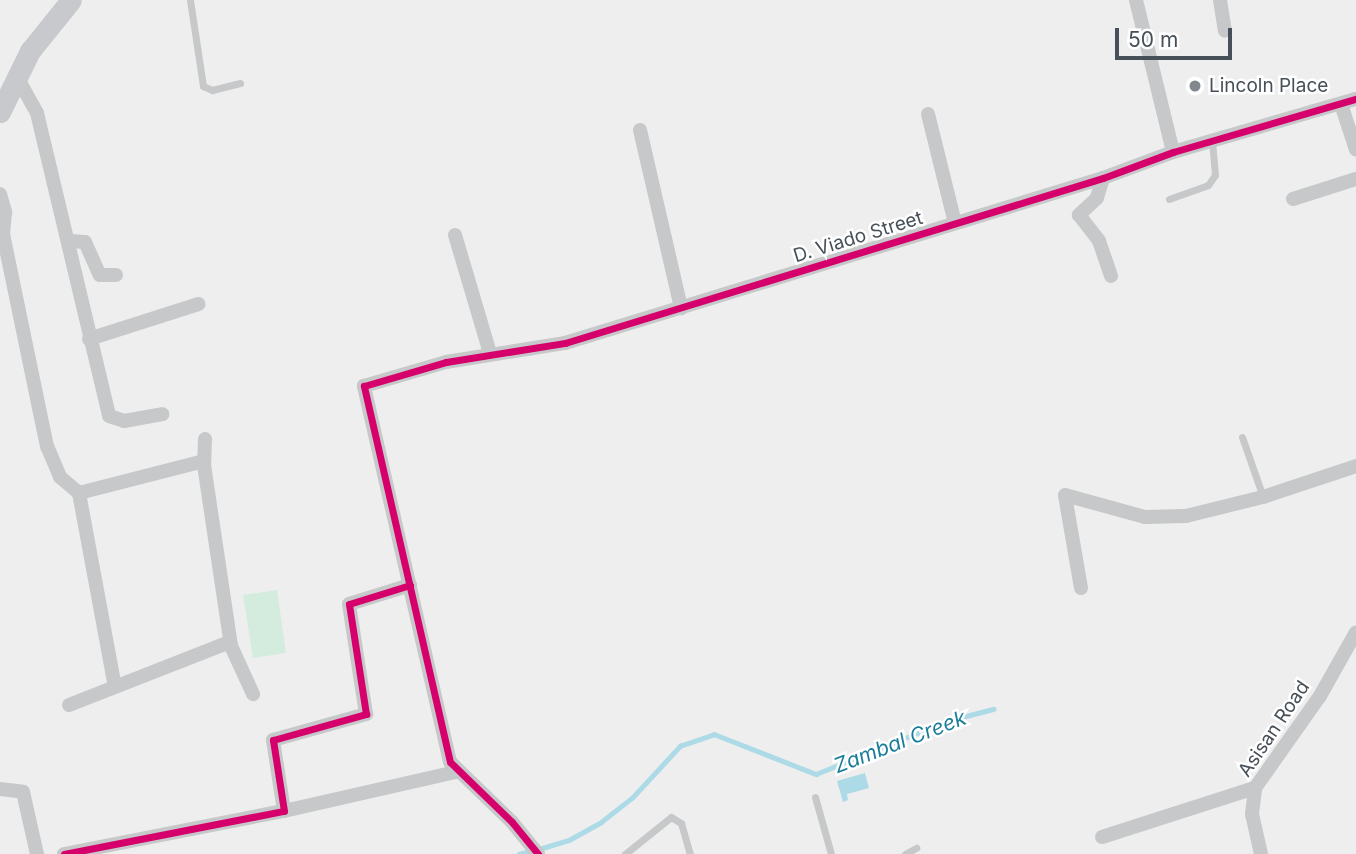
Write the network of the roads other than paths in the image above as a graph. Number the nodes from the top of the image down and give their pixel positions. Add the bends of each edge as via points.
1 (71, 0) edge
2 (190, 0) edge
3 (1136, 0) edge
4 (1220, 0) edge
5 (1225, 31) dead end
6 (17, 77) junction
7 (240, 83) dead end
8 (1356, 99) edge
9 (1341, 104) junction
10 (0, 112) edge
11 (929, 114) dead end
12 (640, 130) dead end
13 (1212, 143) junction
14 (1356, 150) edge
15 (1172, 152) junction
16 (1103, 178) junction
17 (1356, 179) edge
18 (0, 194) edge
19 (1169, 199) dead end
20 (1293, 199) dead end
21 (955, 223) junction
22 (2, 233) edge
23 (455, 235) dead end
24 (70, 242) junction
25 (116, 275) dead end
26 (1111, 276) dead end
27 (199, 304) dead end
28 (681, 308) junction
29 (89, 339) junction
30 (490, 353) junction
31 (162, 414) dead end
32 (1242, 438) dead end
33 (205, 439) dead end
34 (204, 461) junction
35 (1356, 466) edge
36 (79, 493) junction
37 (1263, 497) junction
38 (410, 585) junction
39 (1081, 588) dead end
40 (1356, 632) edge
41 (230, 642) junction
42 (115, 687) junction
43 (253, 694) dead end
44 (69, 705) dead end
45 (456, 772) junction
46 (1255, 788) junction
47 (0, 789) edge
48 (815, 797) dead end
49 (285, 811) junction
50 (1102, 837) dead end
51 (916, 848) dead end
52 (37, 854) edge
53 (64, 854) edge
54 (538, 854) edge
55 (625, 854) edge
56 (690, 854) edge
57 (831, 854) edge
58 (905, 854) edge
59 (1261, 854) edge

1 - 6 main road via 53,17
2 - 7 lane via 203,86 212,90
3 - 15 street
4 - 5 street
6 - 10 main road
6 - 24 street via 37,113
8 - 9 street, D. Viado Street
9 - 13 street, D. Viado Street
9 - 14 street
11 - 21 street
12 - 28 street
13 - 15 street, D. Viado Street
13 - 19 lane via 1215,175 1208,185
15 - 16 street, D. Viado Street
16 - 21 street, D. Viado Street
16 - 26 street via 1097,198 1079,215 1099,241
17 - 20 street
18 - 22 street via 5,212
21 - 28 street, D. Viado Street
22 - 36 street via 47,446 60,477
23 - 30 street
24 - 25 street via 85,242 100,275
24 - 29 street
27 - 29 street
28 - 30 street, D. Viado Street via 565,342
29 - 31 street via 111,419
30 - 38 street, D. Viado Street via 364,386
32 - 37 lane
33 - 34 street
34 - 36 street
34 - 41 street
35 - 37 street
36 - 42 street
37 - 39 street via 1186,516 1145,517 1065,495
38 - 45 street via 446,752
38 - 49 street via 349,604 366,714 273,740
40 - 46 street, Asisan Road via 1320,696
41 - 42 street
41 - 43 street
42 - 44 street
45 - 49 street
45 - 54 street via 512,822
46 - 50 street
46 - 59 street, Asisan Road via 1252,814
47 - 52 street via 23,792
48 - 57 lane
49 - 53 street
51 - 58 lane
55 - 56 lane via 671,817 681,822

